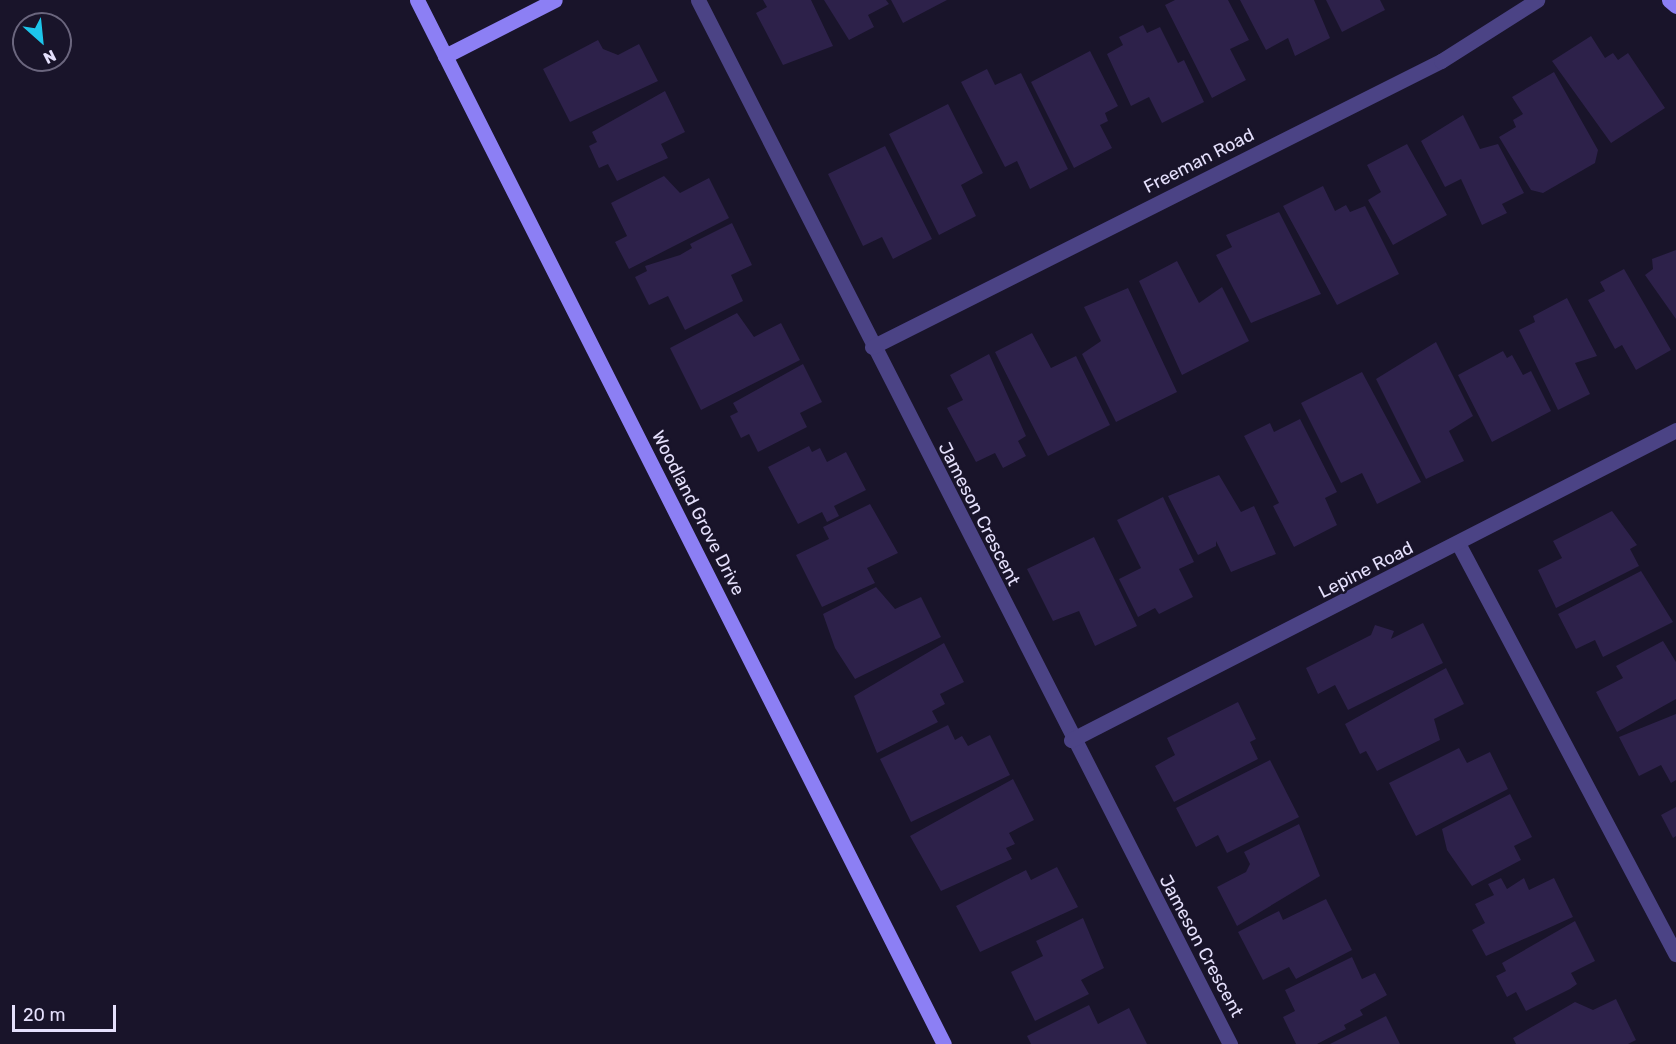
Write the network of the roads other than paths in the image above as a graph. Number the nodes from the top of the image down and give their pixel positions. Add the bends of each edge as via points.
1 (417, 0) edge
2 (555, 0) edge
3 (698, 0) edge
4 (1537, 0) edge
5 (1669, 0) edge
6 (1676, 6) edge
7 (445, 56) junction
8 (872, 347) junction
9 (1676, 430) edge
10 (1459, 545) junction
11 (1071, 740) junction
12 (1676, 954) edge
13 (944, 1044) edge
14 (1230, 1044) edge

1 - 7 street, Woodland Grove Drive
2 - 7 street
3 - 8 street, Jameson Crescent
4 - 8 street, Freeman Road via 1441,61
5 - 6 street
7 - 13 street, Woodland Grove Drive
8 - 11 street, Jameson Crescent
9 - 10 street, Lepine Road
10 - 11 street, Lepine Road
10 - 12 street
11 - 14 street, Jameson Crescent

